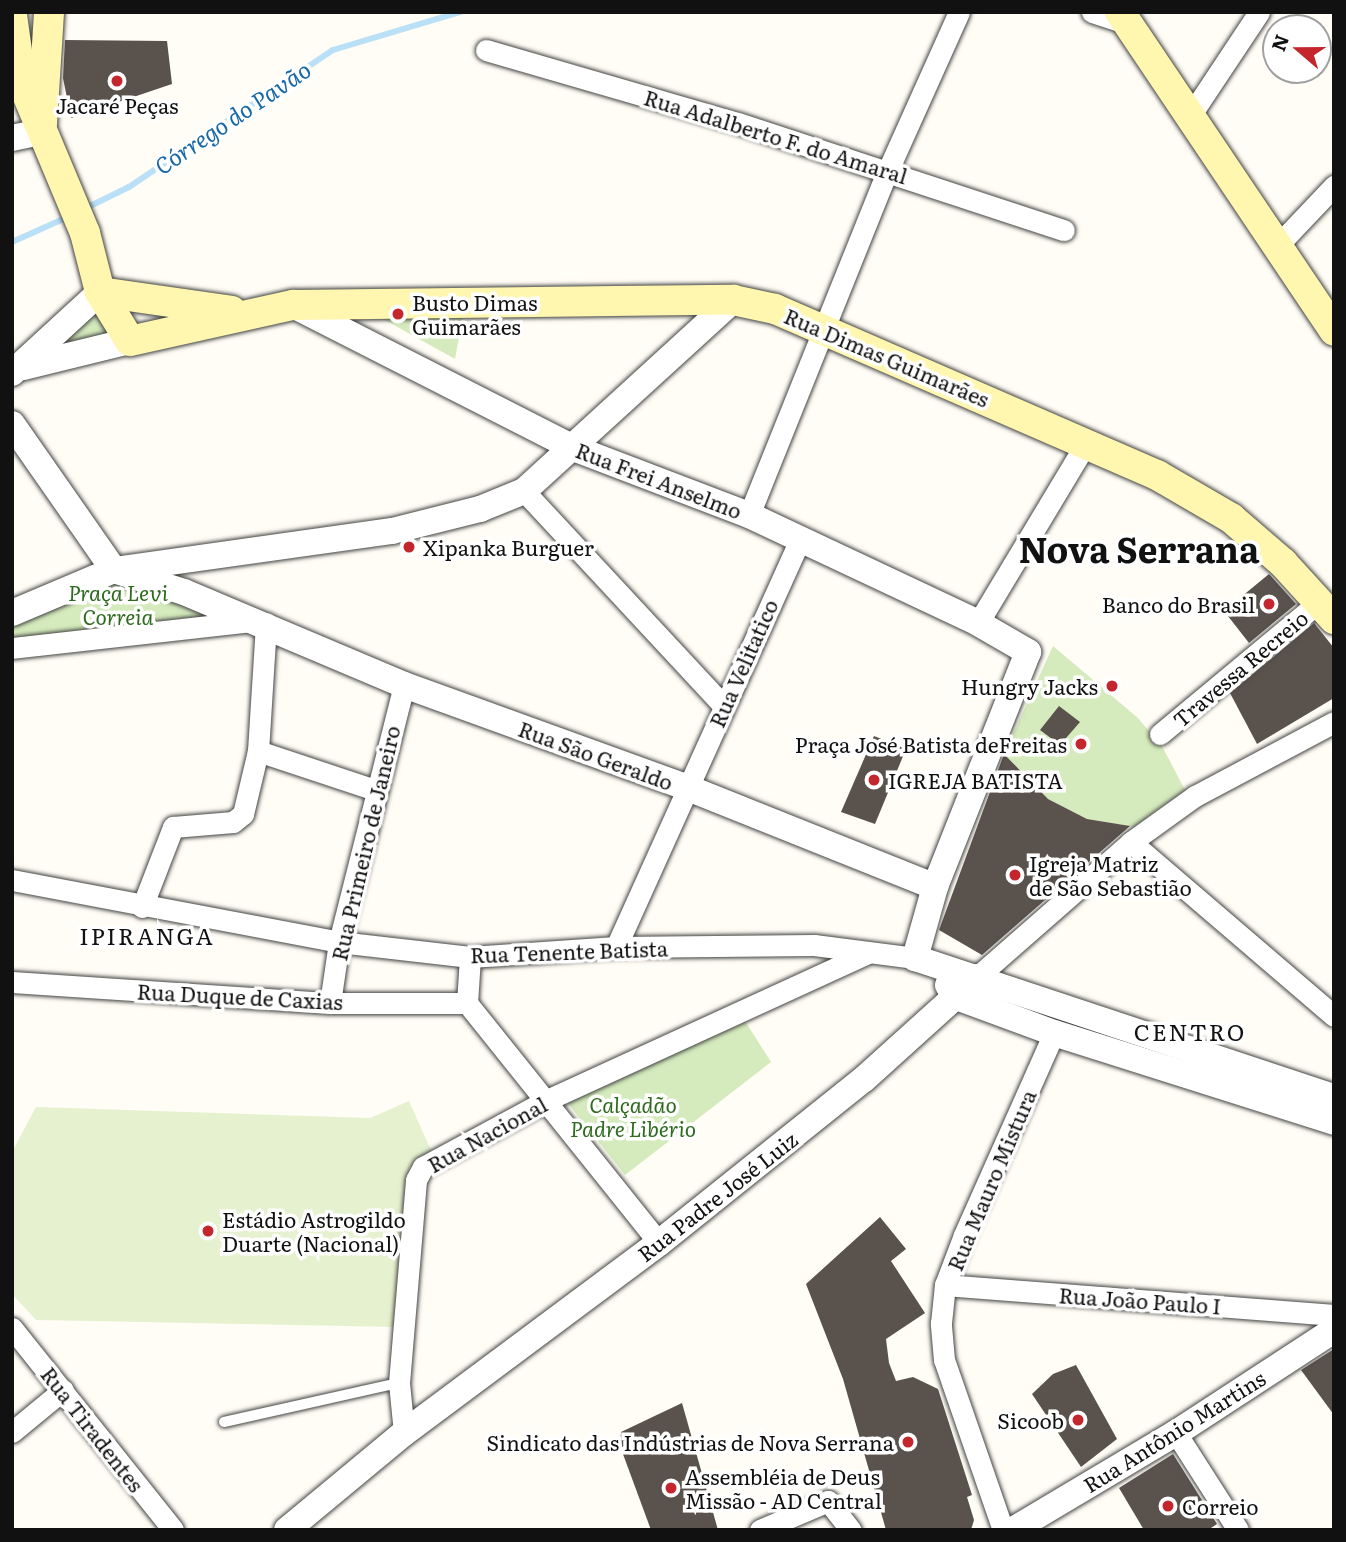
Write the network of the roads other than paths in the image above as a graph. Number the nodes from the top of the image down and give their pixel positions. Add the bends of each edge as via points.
1 (49, 12) edge
2 (958, 12) edge
3 (1092, 12) edge
4 (1259, 12) edge
5 (12, 15) edge
6 (1124, 18) edge
7 (486, 50) dead end
8 (1190, 116) junction
9 (41, 132) junction
10 (12, 138) edge
11 (888, 170) junction
12 (1334, 186) edge
13 (1064, 230) dead end
14 (1277, 246) junction
15 (100, 292) junction
16 (733, 300) junction
17 (293, 305) junction
18 (247, 314) junction
19 (823, 327) junction
20 (1334, 331) edge
21 (130, 341) junction
22 (17, 371) edge
23 (12, 424) edge
24 (1086, 443) junction
25 (576, 449) junction
26 (524, 491) junction
27 (749, 515) junction
28 (800, 539) junction
29 (114, 570) junction
30 (1327, 610) edge
31 (12, 613) edge
32 (262, 622) junction
33 (978, 623) junction
34 (12, 648) edge
35 (404, 685) junction
36 (723, 705) junction
37 (1334, 722) edge
38 (1160, 734) dead end
39 (258, 751) junction
40 (688, 788) junction
41 (375, 790) junction
42 (1131, 842) junction
43 (12, 880) edge
44 (935, 887) junction
45 (142, 907) junction
46 (339, 942) junction
47 (617, 947) junction
48 (869, 952) junction
49 (470, 957) junction
50 (926, 961) junction
51 (977, 977) junction
52 (12, 982) edge
53 (954, 996) junction
54 (330, 1003) junction
55 (467, 1003) junction
56 (1334, 1017) edge
57 (1054, 1033) junction
58 (1334, 1097) edge
59 (547, 1100) junction
60 (1334, 1122) edge
61 (659, 1243) junction
62 (945, 1285) junction
63 (1334, 1315) edge
64 (12, 1328) edge
65 (1334, 1329) edge
66 (399, 1383) junction
67 (64, 1390) junction
68 (224, 1422) dead end
69 (12, 1432) edge
70 (404, 1433) junction
71 (1176, 1433) junction
72 (173, 1530) edge
73 (288, 1530) edge
74 (760, 1530) edge
75 (851, 1530) edge
76 (1003, 1530) edge
77 (1013, 1530) edge
78 (1238, 1530) edge

1 - 9 main road
2 - 11 street
3 - 6 street
4 - 8 street
5 - 9 main road via 22,80
6 - 8 main road
7 - 11 street, Rua Adalberto F. do Amaral
8 - 14 main road
9 - 10 street
9 - 15 main road via 85,233
11 - 13 street, Rua Adalberto F. do Amaral
11 - 19 street
12 - 14 street
14 - 20 main road
15 - 18 main road, Rua Dimas Guimarães
15 - 21 main road
15 - 22 street, Rua Dimas Guimarães
16 - 17 main road, Rua Dimas Guimarães
16 - 19 main road, Rua Dimas Guimarães
16 - 25 street
17 - 18 main road, Rua Dimas Guimarães
17 - 25 street, Rua Frei Anselmo
18 - 21 main road, Rua Dimas Guimarães
19 - 24 main road, Rua Dimas Guimarães
19 - 27 street
21 - 22 street, Rua Dimas Guimarães
23 - 29 street
24 - 30 main road, Rua Dimas Guimarães via 1157,475 1231,518
24 - 33 street
25 - 26 street
25 - 27 street, Rua Frei Anselmo
26 - 29 street via 480,509 392,531
26 - 36 street
27 - 28 street, Rua Frei Anselmo
28 - 33 street, Rua Frei Anselmo
28 - 36 street, Rua Velitatico
29 - 31 street
29 - 32 street, Rua São Geraldo
30 - 38 street, Travessa Recreio
32 - 34 street
32 - 35 street, Rua São Geraldo
32 - 39 street
33 - 44 street, Rua Frei Anselmo via 1028,652
35 - 40 street, Rua São Geraldo
35 - 41 street, Rua Primeiro de Janeiro
36 - 40 street, Rua Velitatico
37 - 42 street, Rua Padre José Luiz via 1195,796
39 - 41 street
39 - 45 street via 239,819 173,827
40 - 44 street, Rua São Geraldo
40 - 47 street, Rua Velitatico
41 - 46 street, Rua Primeiro de Janeiro
42 - 51 street, Rua Padre José Luiz
42 - 56 street
43 - 45 street, Rua Tenente Batista
44 - 50 street
45 - 46 street, Rua Tenente Batista
46 - 49 street, Rua Tenente Batista
46 - 54 street, Rua Primeiro de Janeiro
47 - 48 street, Rua Tenente Batista via 814,945
47 - 49 street, Rua Tenente Batista
48 - 50 street, Rua Tenente Batista
48 - 59 street, Rua Nacional
49 - 55 street
50 - 51 street
50 - 53 street
51 - 53 street, Rua Padre José Luiz
51 - 58 street
52 - 54 street, Rua Duque de Caxias
53 - 57 street
53 - 61 street, Rua Padre José Luiz via 863,1079
54 - 55 street, Rua Duque de Caxias
55 - 59 street
57 - 60 street
57 - 62 street, Rua Mauro Mistura
59 - 61 street
59 - 66 street, Rua Nacional via 418,1172
61 - 70 street, Rua Padre José Luiz
62 - 63 street, Rua João Paulo I
62 - 76 street, Rua Mauro Mistura via 944,1360
64 - 67 street, Rua Tiradentes
65 - 71 street, Rua Antônio Martins
66 - 68 lane
66 - 70 street, Rua Nacional
67 - 69 street
67 - 72 street, Rua Tiradentes
70 - 73 street, Rua Padre José Luiz
71 - 77 street, Rua Antônio Martins
71 - 78 street
74 - 75 street via 828,1501

